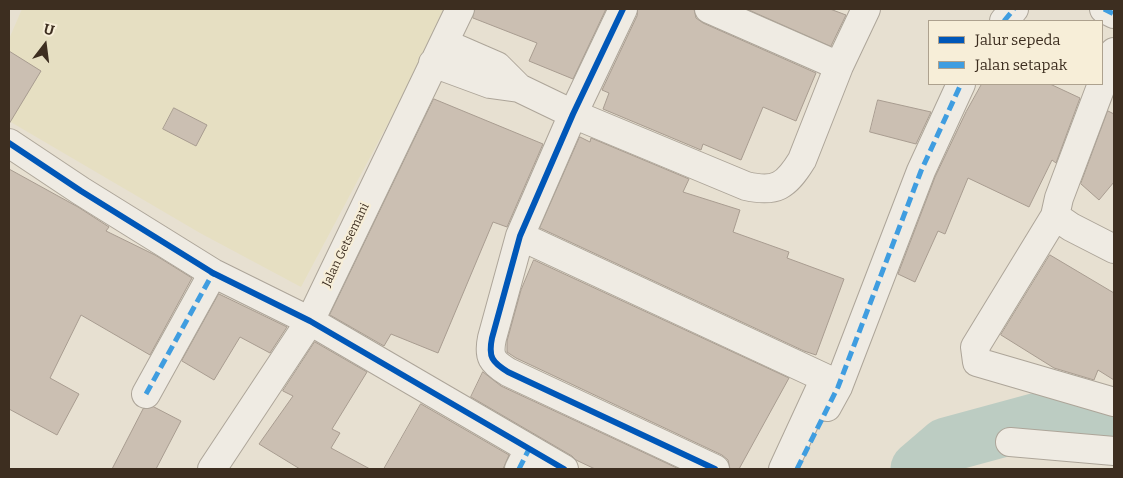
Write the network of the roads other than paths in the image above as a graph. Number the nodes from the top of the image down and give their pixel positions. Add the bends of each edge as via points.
1 (460, 9) edge
2 (623, 9) edge
3 (709, 9) edge
4 (866, 9) edge
5 (1014, 9) edge
6 (1104, 9) edge
7 (1114, 14) edge
8 (1005, 20) edge
9 (1114, 52) edge
10 (439, 53) junction
11 (839, 66) junction
12 (1103, 82) edge
13 (961, 85) edge
14 (1102, 85) edge
15 (573, 114) junction
16 (9, 143) edge
17 (1055, 216) junction
18 (520, 236) junction
19 (1114, 249) edge
20 (213, 273) junction
21 (310, 321) junction
22 (146, 394) dead end
23 (1114, 402) edge
24 (1010, 442) dead end
25 (1114, 451) edge
26 (524, 459) edge
27 (212, 469) edge
28 (564, 469) edge
29 (715, 469) edge
30 (783, 469) edge
31 (797, 469) edge

1 - 10 street, Jalan Getsemani
2 - 15 street
3 - 11 street
4 - 11 street
5 - 8 street
6 - 7 street
9 - 12 street
10 - 15 street via 497,66 519,88
10 - 21 street, Jalan Getsemani
11 - 15 street via 799,165 776,188 764,190 746,186
13 - 31 street via 921,171 838,387
14 - 17 street
15 - 18 street
16 - 20 street
17 - 19 street
17 - 23 street via 975,347 977,362
18 - 29 street via 490,347 497,365
18 - 30 street via 825,378
20 - 21 street
20 - 22 street
21 - 26 street
21 - 27 street, Jalan Getsemani
24 - 25 street
26 - 28 street

